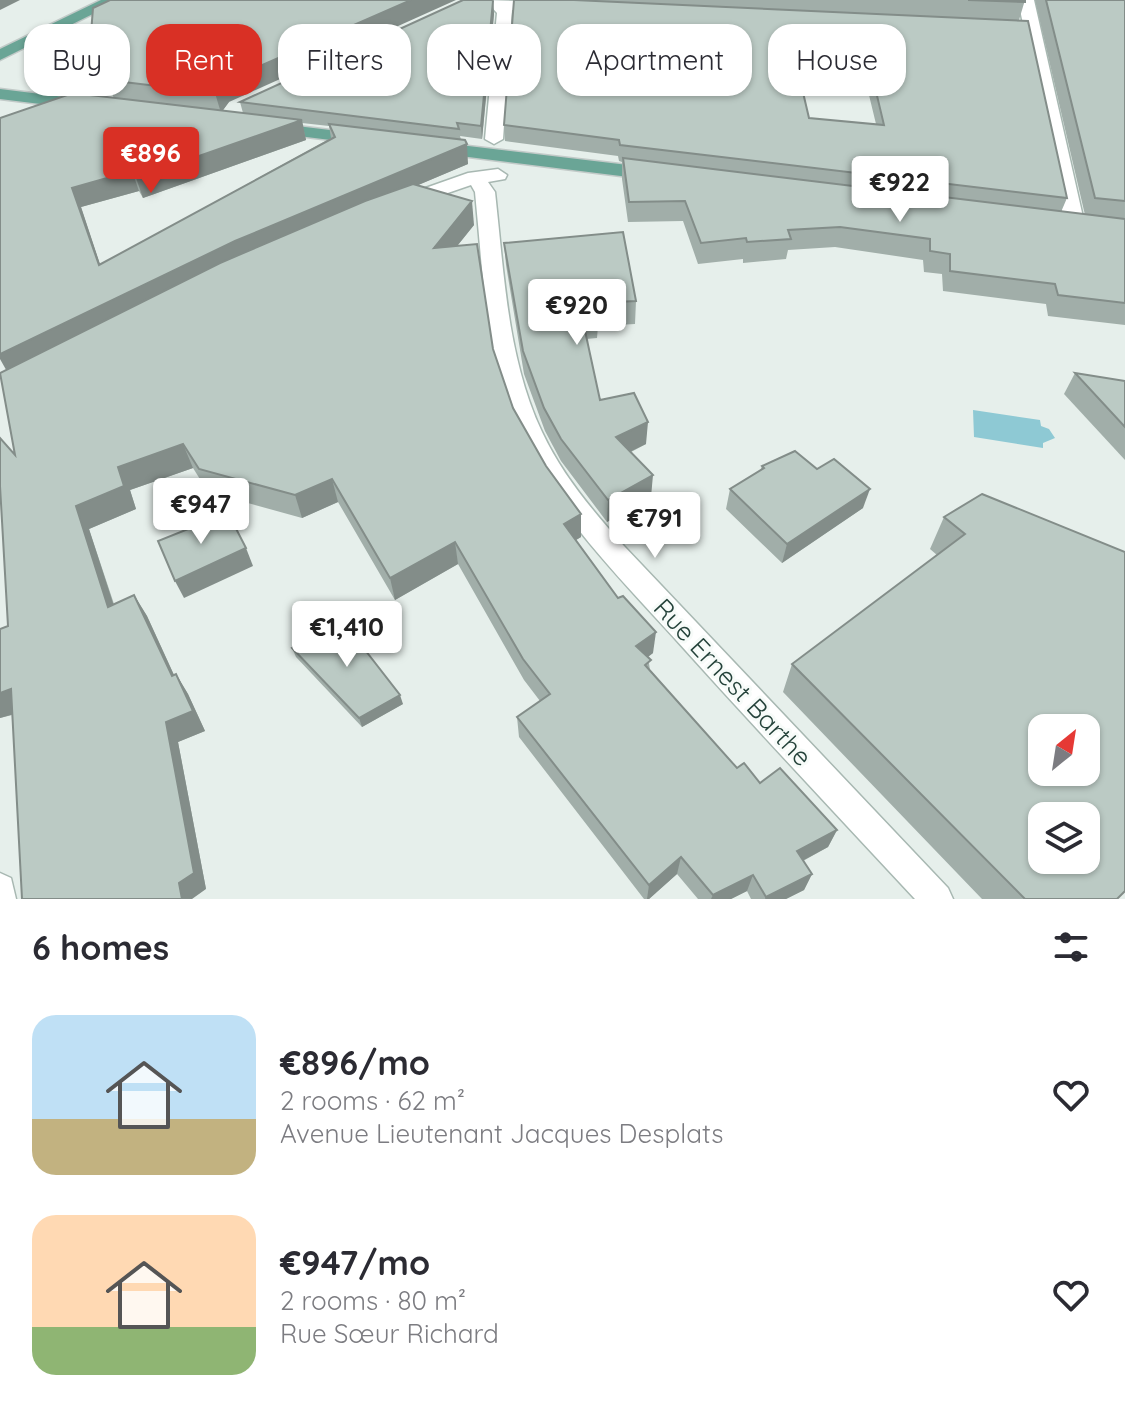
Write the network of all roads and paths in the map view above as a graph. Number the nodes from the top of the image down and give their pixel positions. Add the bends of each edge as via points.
1 (113, 0) edge
2 (1026, 0) edge
3 (496, 2) edge
4 (562, 8) edge
5 (0, 55) edge
6 (1, 95) edge
7 (95, 106) edge
8 (257, 126) edge
9 (494, 139) dead end
10 (379, 141) edge
11 (410, 144) edge
12 (666, 176) edge
13 (390, 207) edge
14 (1053, 224) joint
15 (1087, 228) edge
16 (0, 889) edge
17 (0, 899) edge
18 (937, 899) edge

1 - 5 main road via 45,40
2 - 14 street via 1026,28 1073,217
3 - 4 street
3 - 9 street via 505,12
6 - 7 main road
8 - 10 main road
11 - 12 main road
13 - 18 street, Rue Ernest Barthe via 486,171 512,378 528,427 564,492 760,713
14 - 15 main road
16 - 17 street

